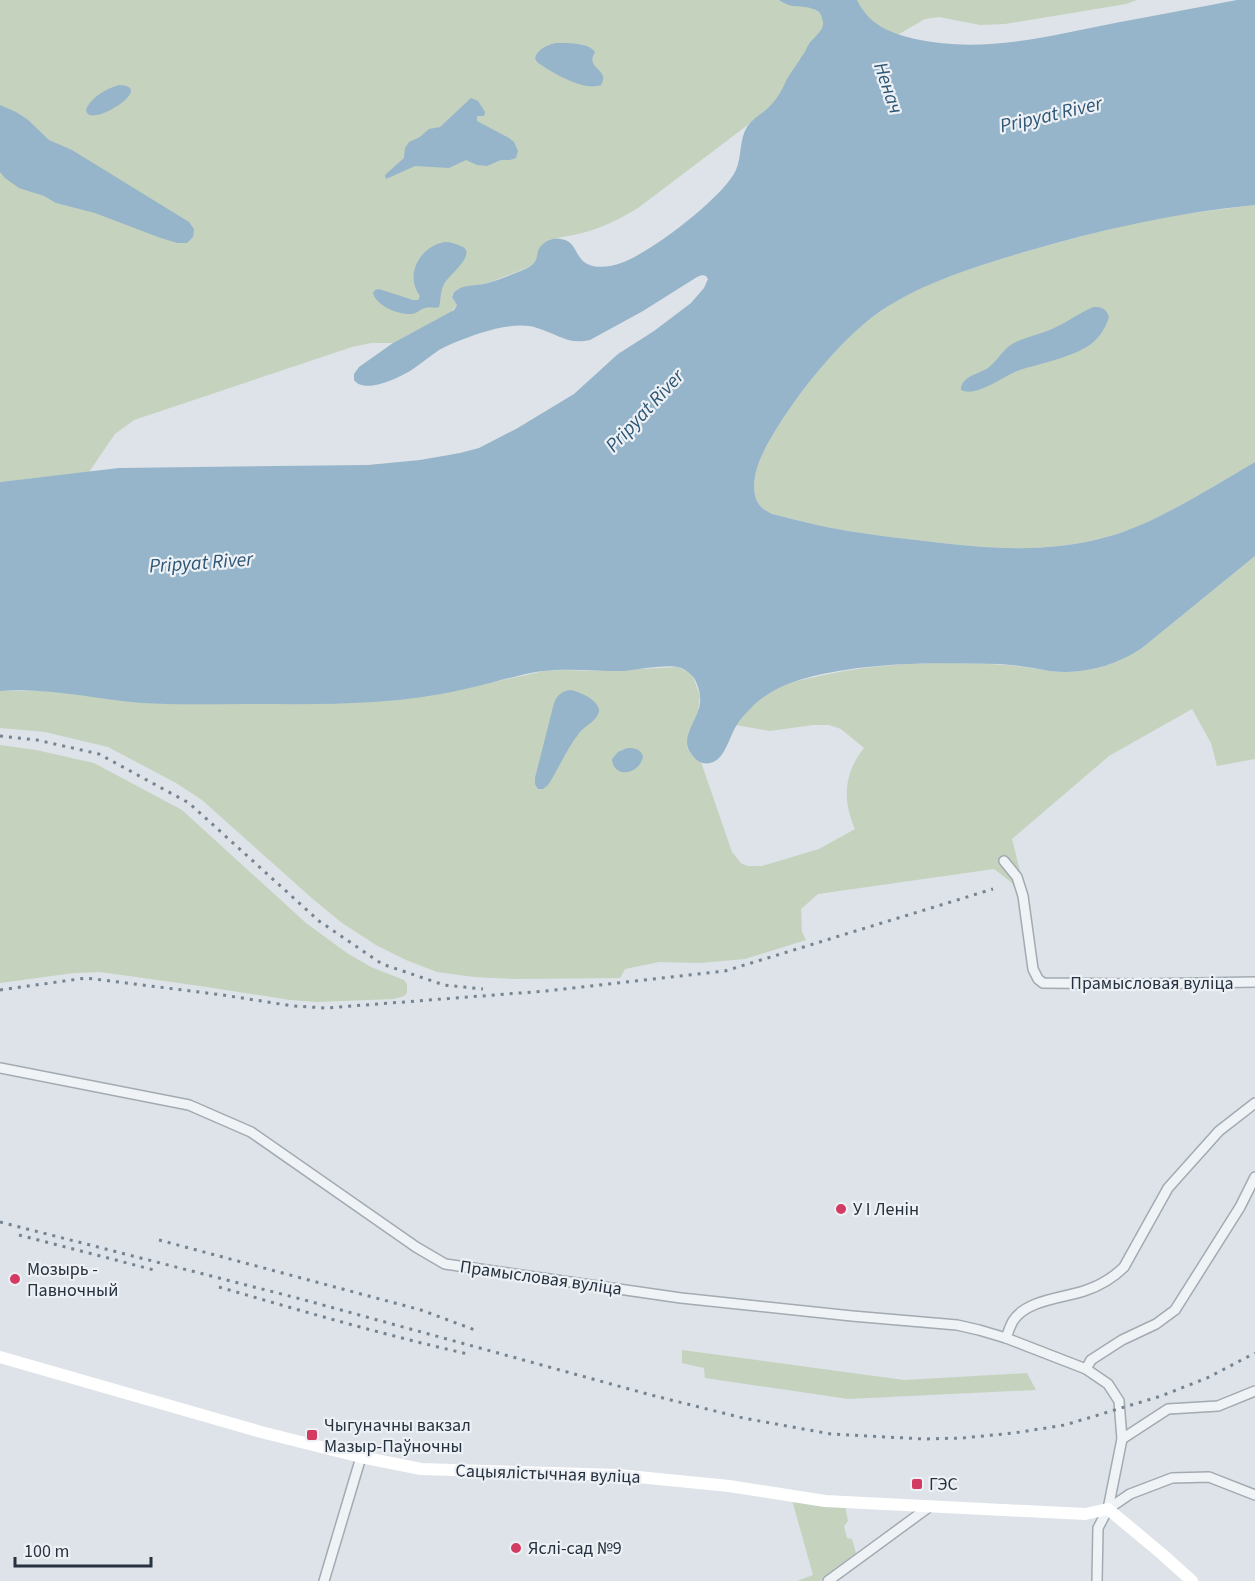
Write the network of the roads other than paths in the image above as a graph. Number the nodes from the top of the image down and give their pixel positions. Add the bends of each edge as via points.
1 (1004, 861) dead end
2 (1255, 982) edge
3 (0, 1068) edge
4 (1255, 1103) edge
5 (1255, 1177) edge
6 (1006, 1338) junction
7 (0, 1357) edge
8 (1086, 1369) junction
9 (1255, 1391) edge
10 (1122, 1439) junction
11 (361, 1457) junction
12 (1255, 1495) edge
13 (928, 1507) junction
14 (1108, 1509) junction
15 (324, 1581) edge
16 (828, 1581) edge
17 (1097, 1581) edge
18 (1192, 1581) edge

1 - 2 street, Прамысловая вуліца via 1017,877 1033,969 1043,983
3 - 6 street, Прамысловая вуліца via 189,1105 226,1120 251,1132 445,1264 681,1298 957,1325
4 - 6 street via 1219,1131 1167,1188 1116,1275 1086,1291 1048,1299 1024,1310 1014,1320
5 - 8 street via 1175,1310 1090,1360
6 - 8 street, Прамысловая вуліца
7 - 11 street, Сацыялістычная вуліца
8 - 10 street, Прамысловая вуліца via 1108,1384 1119,1401
9 - 10 street via 1218,1406 1168,1409
10 - 14 street, Прамысловая вуліца
11 - 13 street, Сацыялістычная вуліца via 421,1469 618,1475 825,1501
11 - 15 street
12 - 14 street, Сацыялістычная вуліца via 1209,1477 1172,1478 1130,1494
13 - 14 street, Сацыялістычная вуліца via 1085,1514
13 - 16 street
14 - 17 street, Прамысловая вуліца via 1098,1528
14 - 18 street

